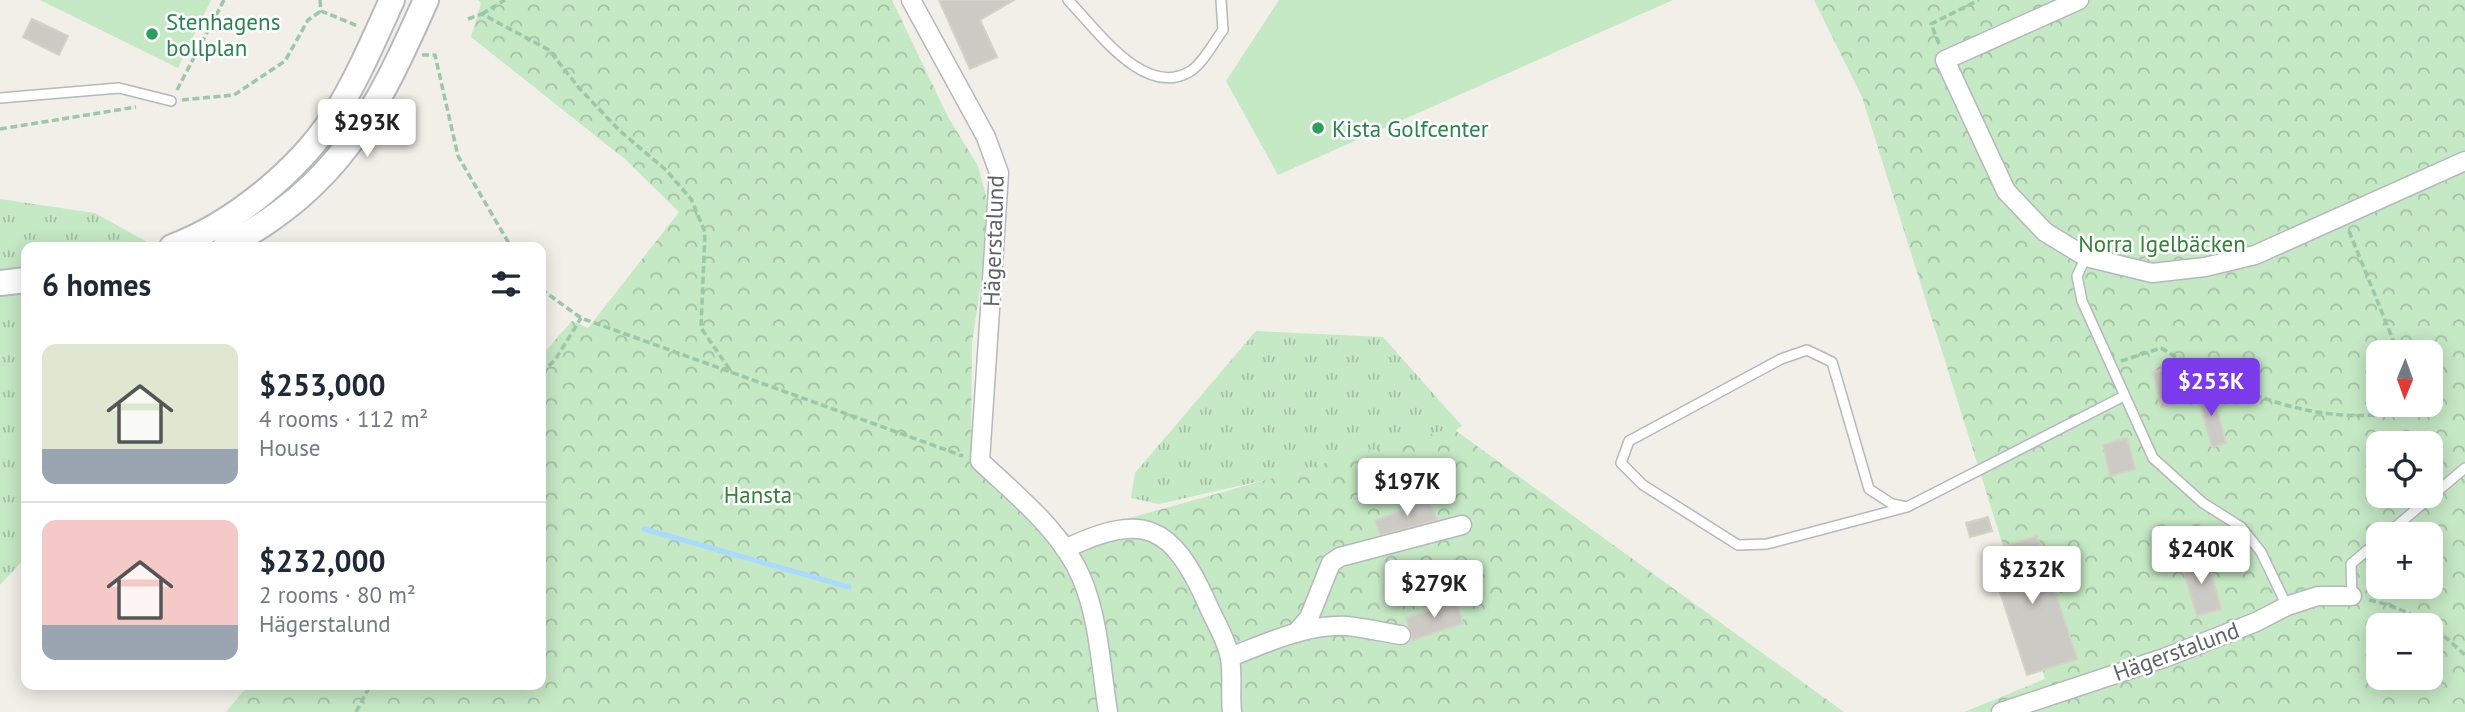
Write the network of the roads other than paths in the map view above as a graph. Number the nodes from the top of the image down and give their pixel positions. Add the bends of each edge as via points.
1 (392, 0) edge
2 (426, 0) edge
3 (911, 0) edge
4 (1068, 0) edge
5 (1221, 0) edge
6 (2079, 0) edge
7 (0, 98) edge
8 (171, 101) road end
9 (2465, 161) edge
10 (181, 242) edge
11 (233, 242) edge
12 (2087, 257) junction
13 (21, 281) edge
14 (0, 283) edge
15 (21, 298) edge
16 (0, 300) edge
17 (2124, 396) junction
18 (2465, 468) edge
19 (1907, 507) junction
20 (2401, 522) edge
21 (1462, 525) dead end
22 (1065, 549) junction
23 (2366, 551) edge
24 (2352, 596) joint
25 (2287, 606) junction
26 (1296, 633) junction
27 (1401, 635) dead end
28 (1230, 657) junction
29 (1108, 712) edge
30 (1232, 712) edge
31 (2001, 712) edge

1 - 10 main road via 354,81 333,118 308,148 254,199
2 - 11 main road via 388,84 342,155 285,208
3 - 22 street, Hägerstalund via 986,136 999,173 980,461
4 - 5 lane via 1139,72 1162,79 1190,72 1223,30
6 - 12 street via 1945,61 2006,191 2045,232
7 - 8 lane via 119,88
9 - 12 street via 2255,255 2152,273
12 - 17 lane via 2077,276 2082,301
13 - 14 main road
15 - 16 main road
17 - 19 lane
17 - 25 lane via 2153,458 2203,503 2241,527 2261,552
18 - 20 lane
19 - 19 lane via 1767,544 1738,545 1643,485 1621,463 1629,442 1781,359 1807,350 1832,362 1869,489 1892,504
21 - 26 street via 1340,557 1331,564 1310,618
22 - 28 street via 1102,531 1119,529 1137,528 1161,538 1180,553 1198,583
22 - 29 street via 1082,579 1092,611
23 - 24 lane via 2351,564
24 - 25 street, Hägerstalund via 2318,596
25 - 31 street, Hägerstalund via 2164,658
26 - 27 street via 1346,626
26 - 28 street
28 - 30 street

